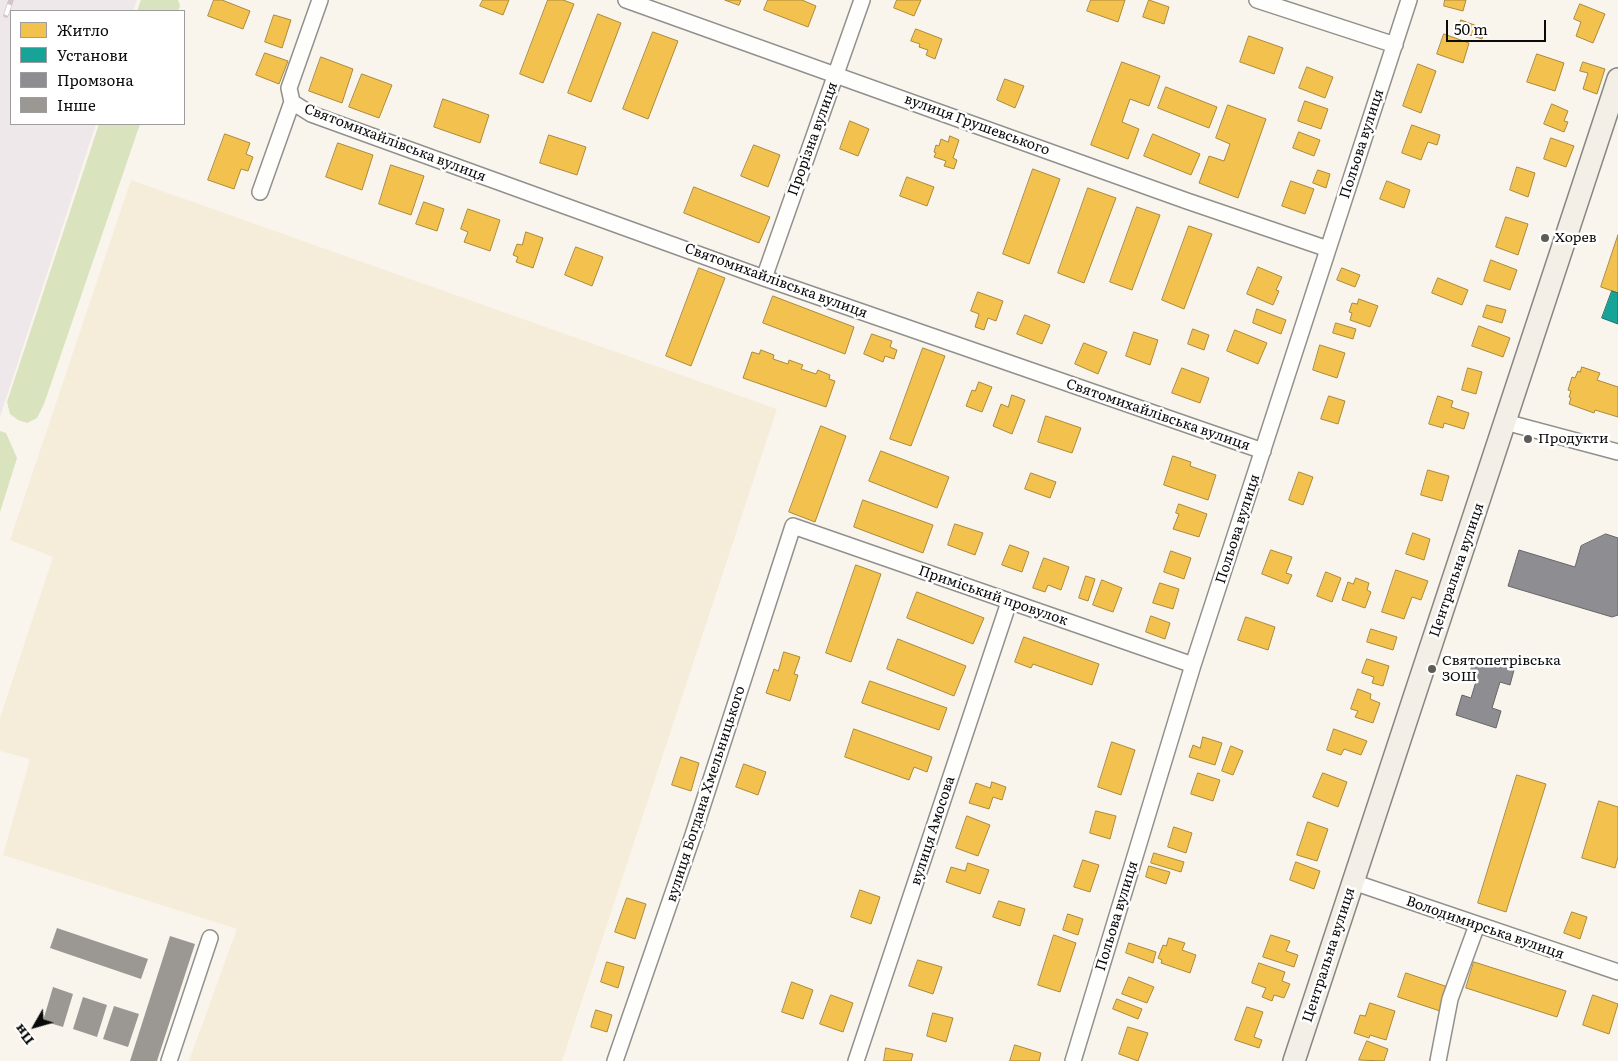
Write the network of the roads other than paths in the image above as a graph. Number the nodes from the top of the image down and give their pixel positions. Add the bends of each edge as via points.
1 (320, 0) edge
2 (626, 0) edge
3 (862, 0) edge
4 (1257, 0) edge
5 (1410, 0) edge
6 (1395, 44) junction
7 (836, 75) junction
8 (1618, 79) edge
9 (1615, 101) edge
10 (292, 102) junction
11 (260, 192) dead end
12 (1328, 249) junction
13 (764, 278) junction
14 (1506, 422) junction
15 (1263, 451) junction
16 (1618, 452) edge
17 (793, 526) joint
18 (1010, 602) junction
19 (1193, 665) junction
20 (1353, 882) junction
21 (1477, 926) junction
22 (210, 938) dead end
23 (1618, 972) edge
24 (169, 1061) edge
25 (615, 1061) edge
26 (856, 1061) edge
27 (1072, 1061) edge
28 (1294, 1061) edge
29 (1438, 1061) edge

1 - 10 street via 288,88
2 - 7 street, вулиця Грушевського
3 - 7 street, Прорізна вулиця
4 - 6 street
5 - 6 street, Польова вулиця
6 - 12 street, Польова вулиця
7 - 12 street, вулиця Грушевського
7 - 13 street, Прорізна вулиця
8 - 9 main road, Центральна вулиця
9 - 14 main road, Центральна вулиця
10 - 11 street
10 - 13 street, Святомихайлівська вулиця via 311,114
12 - 15 street, Польова вулиця
13 - 15 street, Святомихайлівська вулиця
14 - 16 street
14 - 20 main road, Центральна вулиця
15 - 19 street, Польова вулиця
17 - 18 street, Приміський провулок
17 - 25 street, вулиця Богдана Хмельницького via 693,835
18 - 19 street, Приміський провулок
18 - 26 street, вулиця Амосова
19 - 27 street, Польова вулиця
20 - 21 street, Володимирська вулиця
20 - 28 main road, Центральна вулиця
21 - 23 street, Володимирська вулиця
21 - 29 street via 1450,999
22 - 24 street

